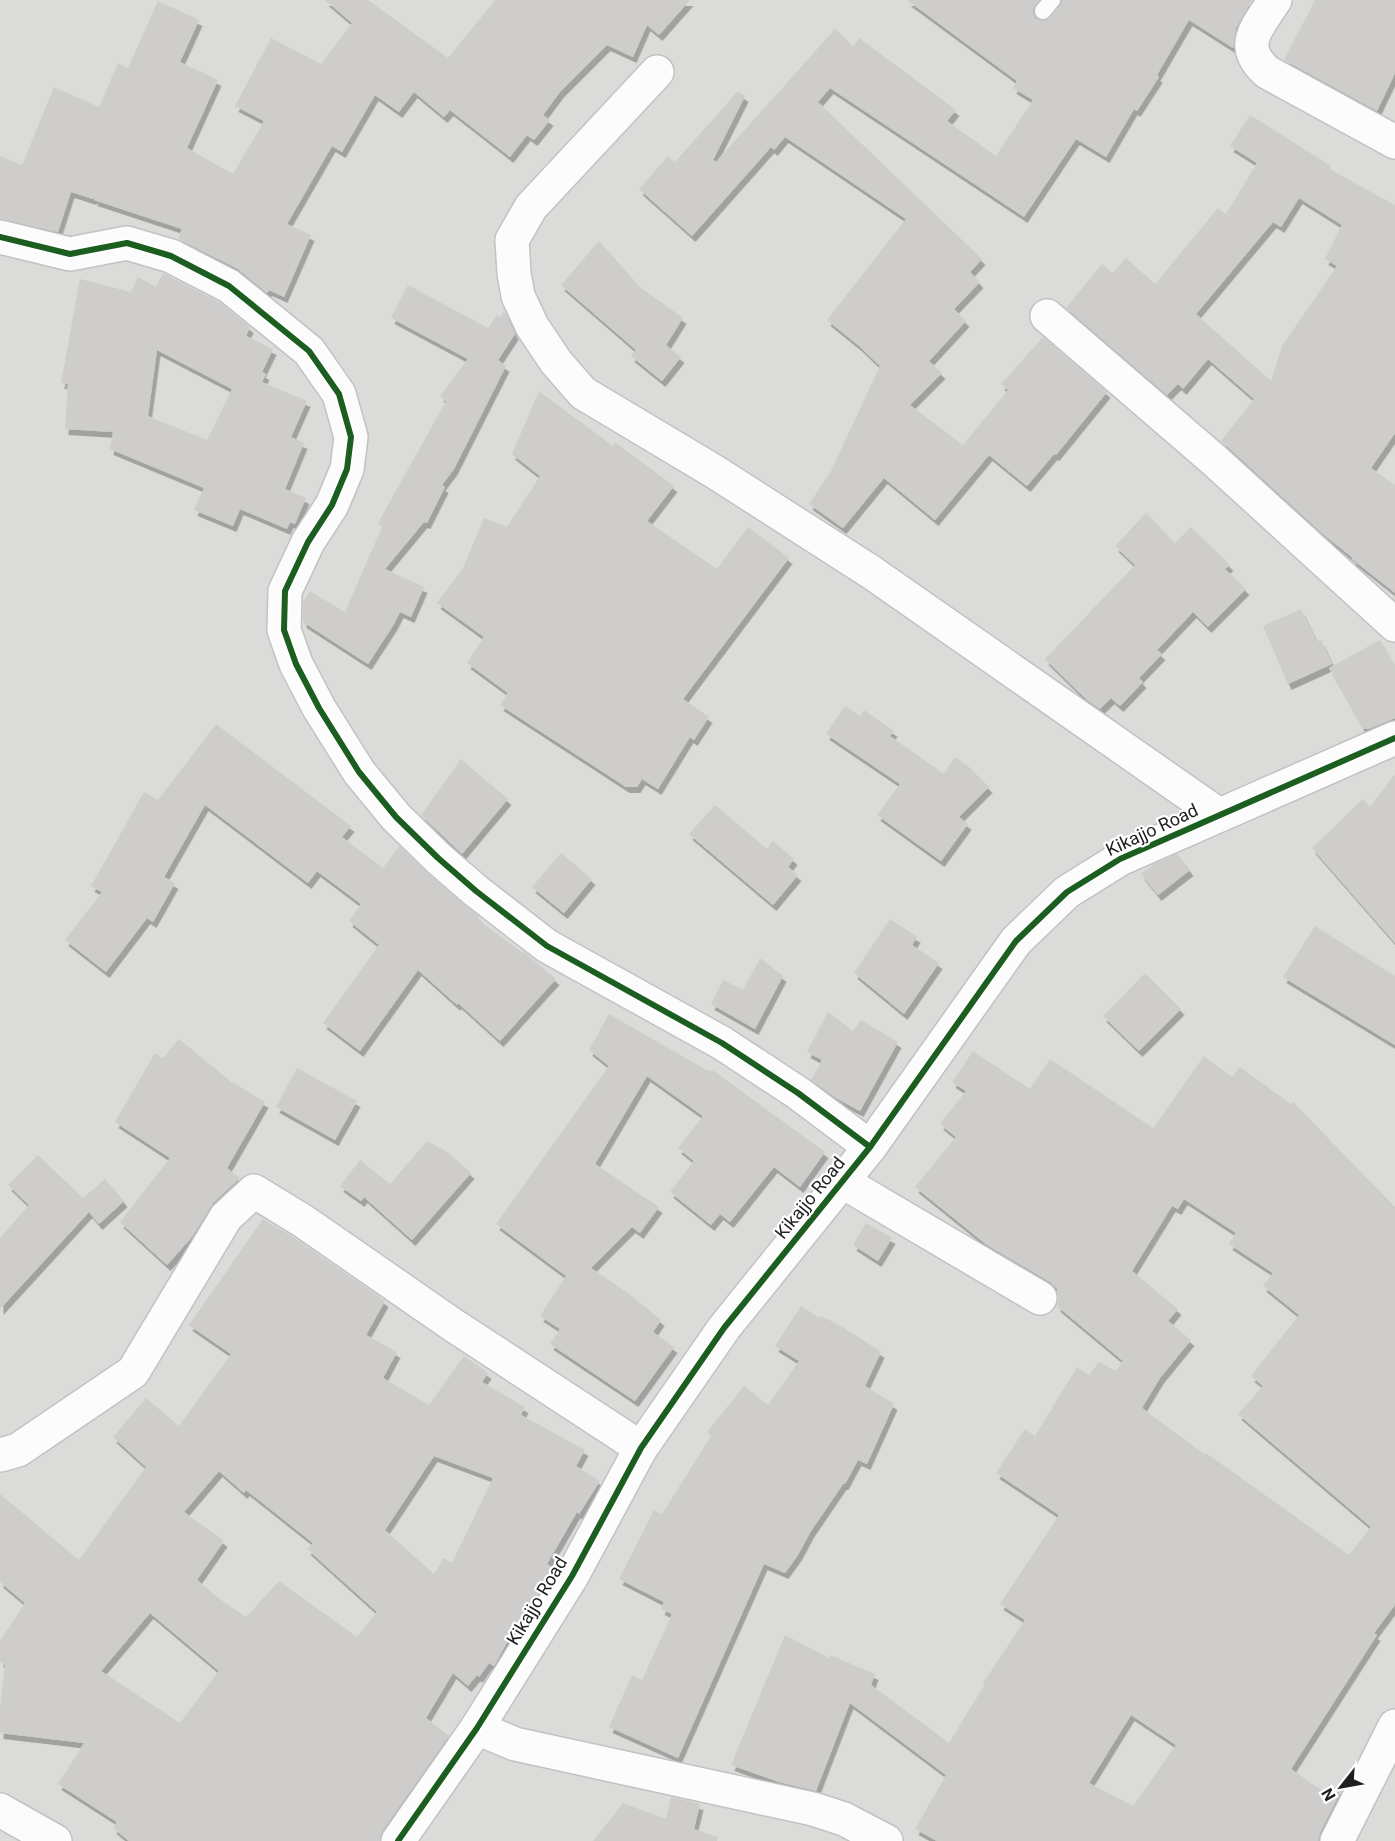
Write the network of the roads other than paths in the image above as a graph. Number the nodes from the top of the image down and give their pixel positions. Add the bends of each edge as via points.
1 (1275, 0) edge
2 (657, 72) dead end
3 (1395, 142) edge
4 (0, 237) edge
5 (1047, 316) dead end
6 (1395, 625) edge
7 (1395, 738) edge
8 (1219, 815) junction
9 (870, 1147) junction
10 (843, 1182) junction
11 (1040, 1298) dead end
12 (641, 1448) junction
13 (0, 1455) edge
14 (1395, 1726) edge
15 (477, 1728) junction
16 (0, 1810) edge
17 (55, 1841) edge
18 (398, 1841) edge
19 (886, 1841) edge
20 (1337, 1841) edge

1 - 3 street via 1251,43 1257,63
2 - 8 street via 531,207 512,240 518,296 556,362 583,393 871,572
4 - 9 street via 70,254 127,243 171,256 229,286 309,351 339,394 351,437 347,469 332,505 308,542 285,591 284,630 296,664 359,772 396,817 438,858 547,946 722,1043
5 - 6 street via 1222,467
7 - 8 street, Kikajjo Road
8 - 9 street, Kikajjo Road via 1120,860 1067,892 1016,941
9 - 10 street, Kikajjo Road
10 - 11 street
10 - 12 street, Kikajjo Road via 724,1328
12 - 13 street via 254,1191 226,1217 133,1372 18,1450
12 - 15 street, Kikajjo Road via 572,1576
14 - 20 street
15 - 18 street, Kikajjo Road
15 - 19 street via 515,1744 813,1809 844,1819
16 - 17 street

